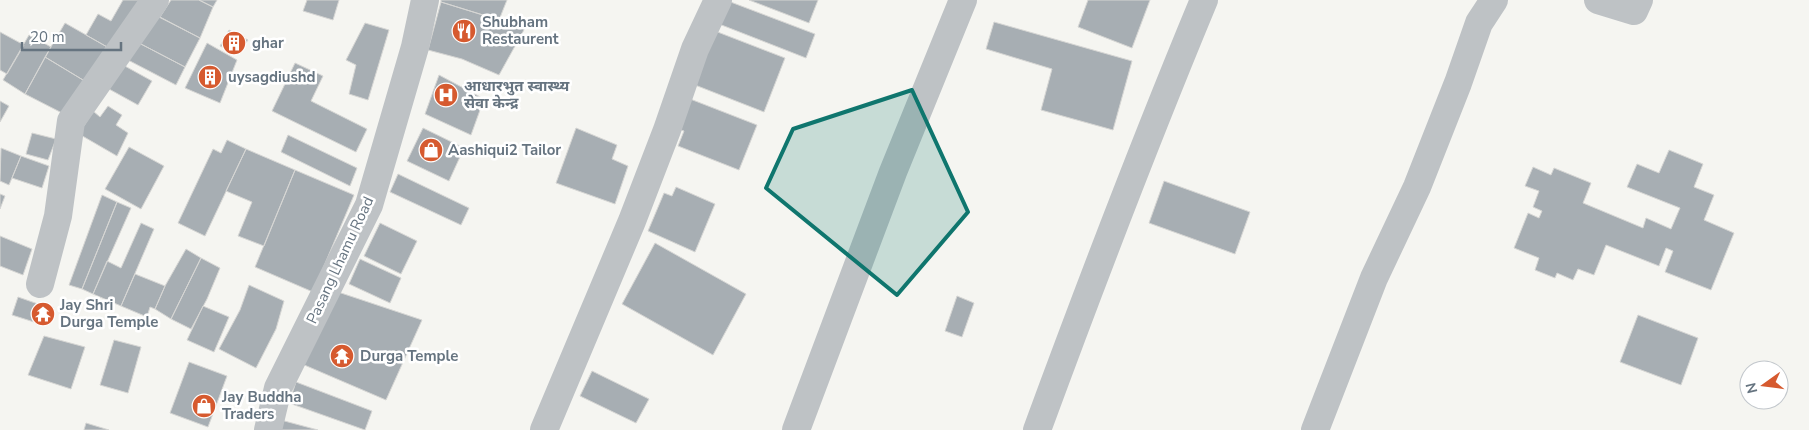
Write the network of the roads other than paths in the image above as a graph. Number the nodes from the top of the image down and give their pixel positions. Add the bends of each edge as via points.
1 (155, 0) edge
2 (425, 0) edge
3 (718, 0) edge
4 (962, 0) edge
5 (1204, 0) edge
6 (1494, 0) edge
7 (1598, 0) edge
8 (1639, 0) edge
9 (40, 284) dead end
10 (268, 430) edge
11 (544, 430) edge
12 (796, 430) edge
13 (1037, 430) edge
14 (1315, 430) edge

1 - 9 street via 71,121 58,216
2 - 10 street, Pasang Lhamu Road via 415,47 369,205 278,388
3 - 11 street via 695,49 632,220
4 - 12 street
5 - 13 street via 1152,125
6 - 14 street via 1479,23 1417,187 1374,278
7 - 8 street via 1634,10

